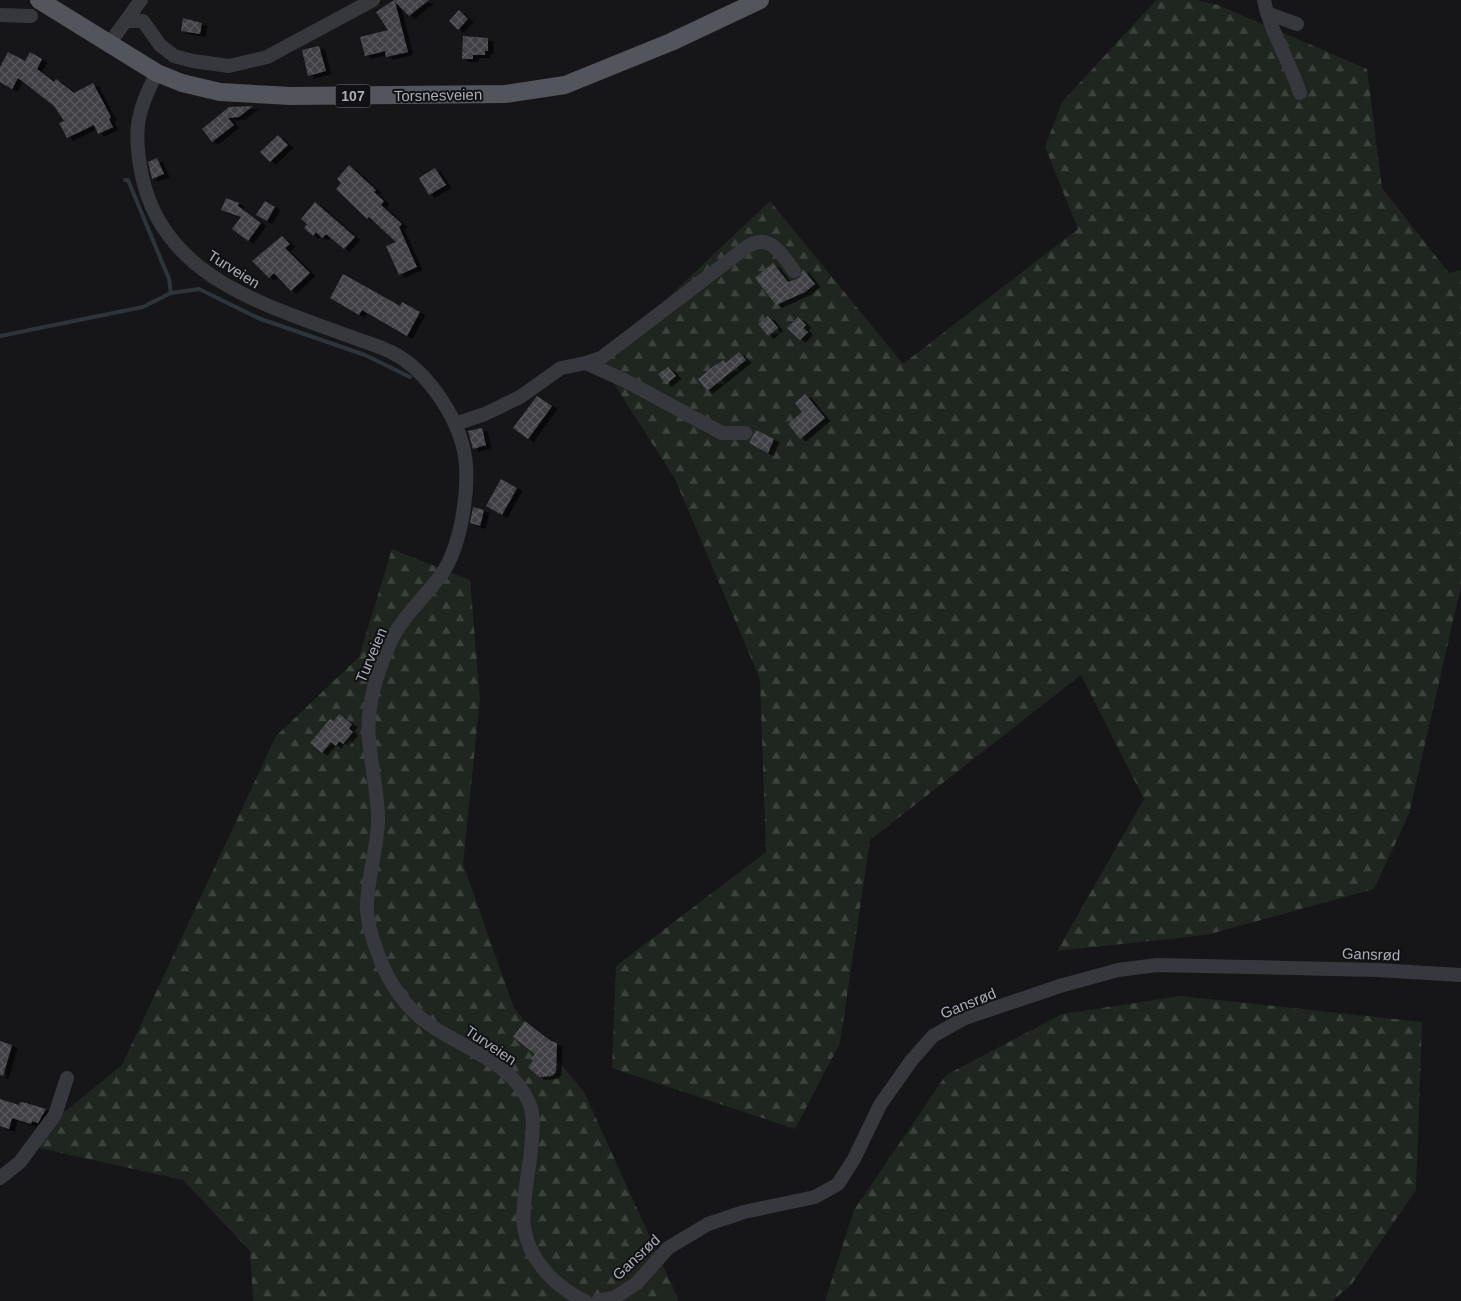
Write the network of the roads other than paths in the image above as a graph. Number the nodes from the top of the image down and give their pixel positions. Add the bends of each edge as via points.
1 (39, 0) edge
2 (57, 0) edge
3 (141, 0) edge
4 (373, 0) edge
5 (760, 0) edge
6 (1265, 6) edge
7 (0, 15) edge
8 (31, 16) dead end
9 (127, 21) junction
10 (1297, 24) dead end
11 (109, 44) junction
12 (157, 73) junction
13 (1300, 92) dead end
14 (794, 271) dead end
15 (586, 363) junction
16 (455, 424) junction
17 (745, 433) dead end
18 (1461, 975) edge
19 (67, 1078) dead end
20 (0, 1178) edge
21 (574, 1299) edge
22 (598, 1301) edge

1 - 11 main road, Torsnesveien / 107
2 - 11 main road, Torsnesveien / 107
3 - 9 street
4 - 9 street via 267,57 234,65 174,56 160,45 143,21
5 - 12 main road, Torsnesveien / 107 via 605,70 565,84 505,94 240,95 203,89
6 - 10 street
6 - 13 street
7 - 8 street
9 - 11 street
11 - 12 main road, Torsnesveien / 107
12 - 16 street, Turveien via 140,108 139,162 154,215 168,237 188,259 250,300 393,353 420,372 442,400
14 - 15 street via 784,257 768,244 760,242 748,246 601,358
15 - 16 street via 561,368 520,397
15 - 17 street via 722,433
16 - 21 street, Turveien via 466,462 465,514 445,570 392,637 374,684 368,735 378,818 367,910 376,950 394,990 426,1023 498,1067 522,1088 532,1108 533,1129 523,1225 532,1254 548,1275
18 - 22 street, Gansrød via 1157,965 1118,970 1060,986 965,1018 933,1036 911,1061 880,1106 838,1184 815,1197 744,1212 708,1224 668,1248 637,1283 614,1298
19 - 20 street via 55,1115 20,1162

